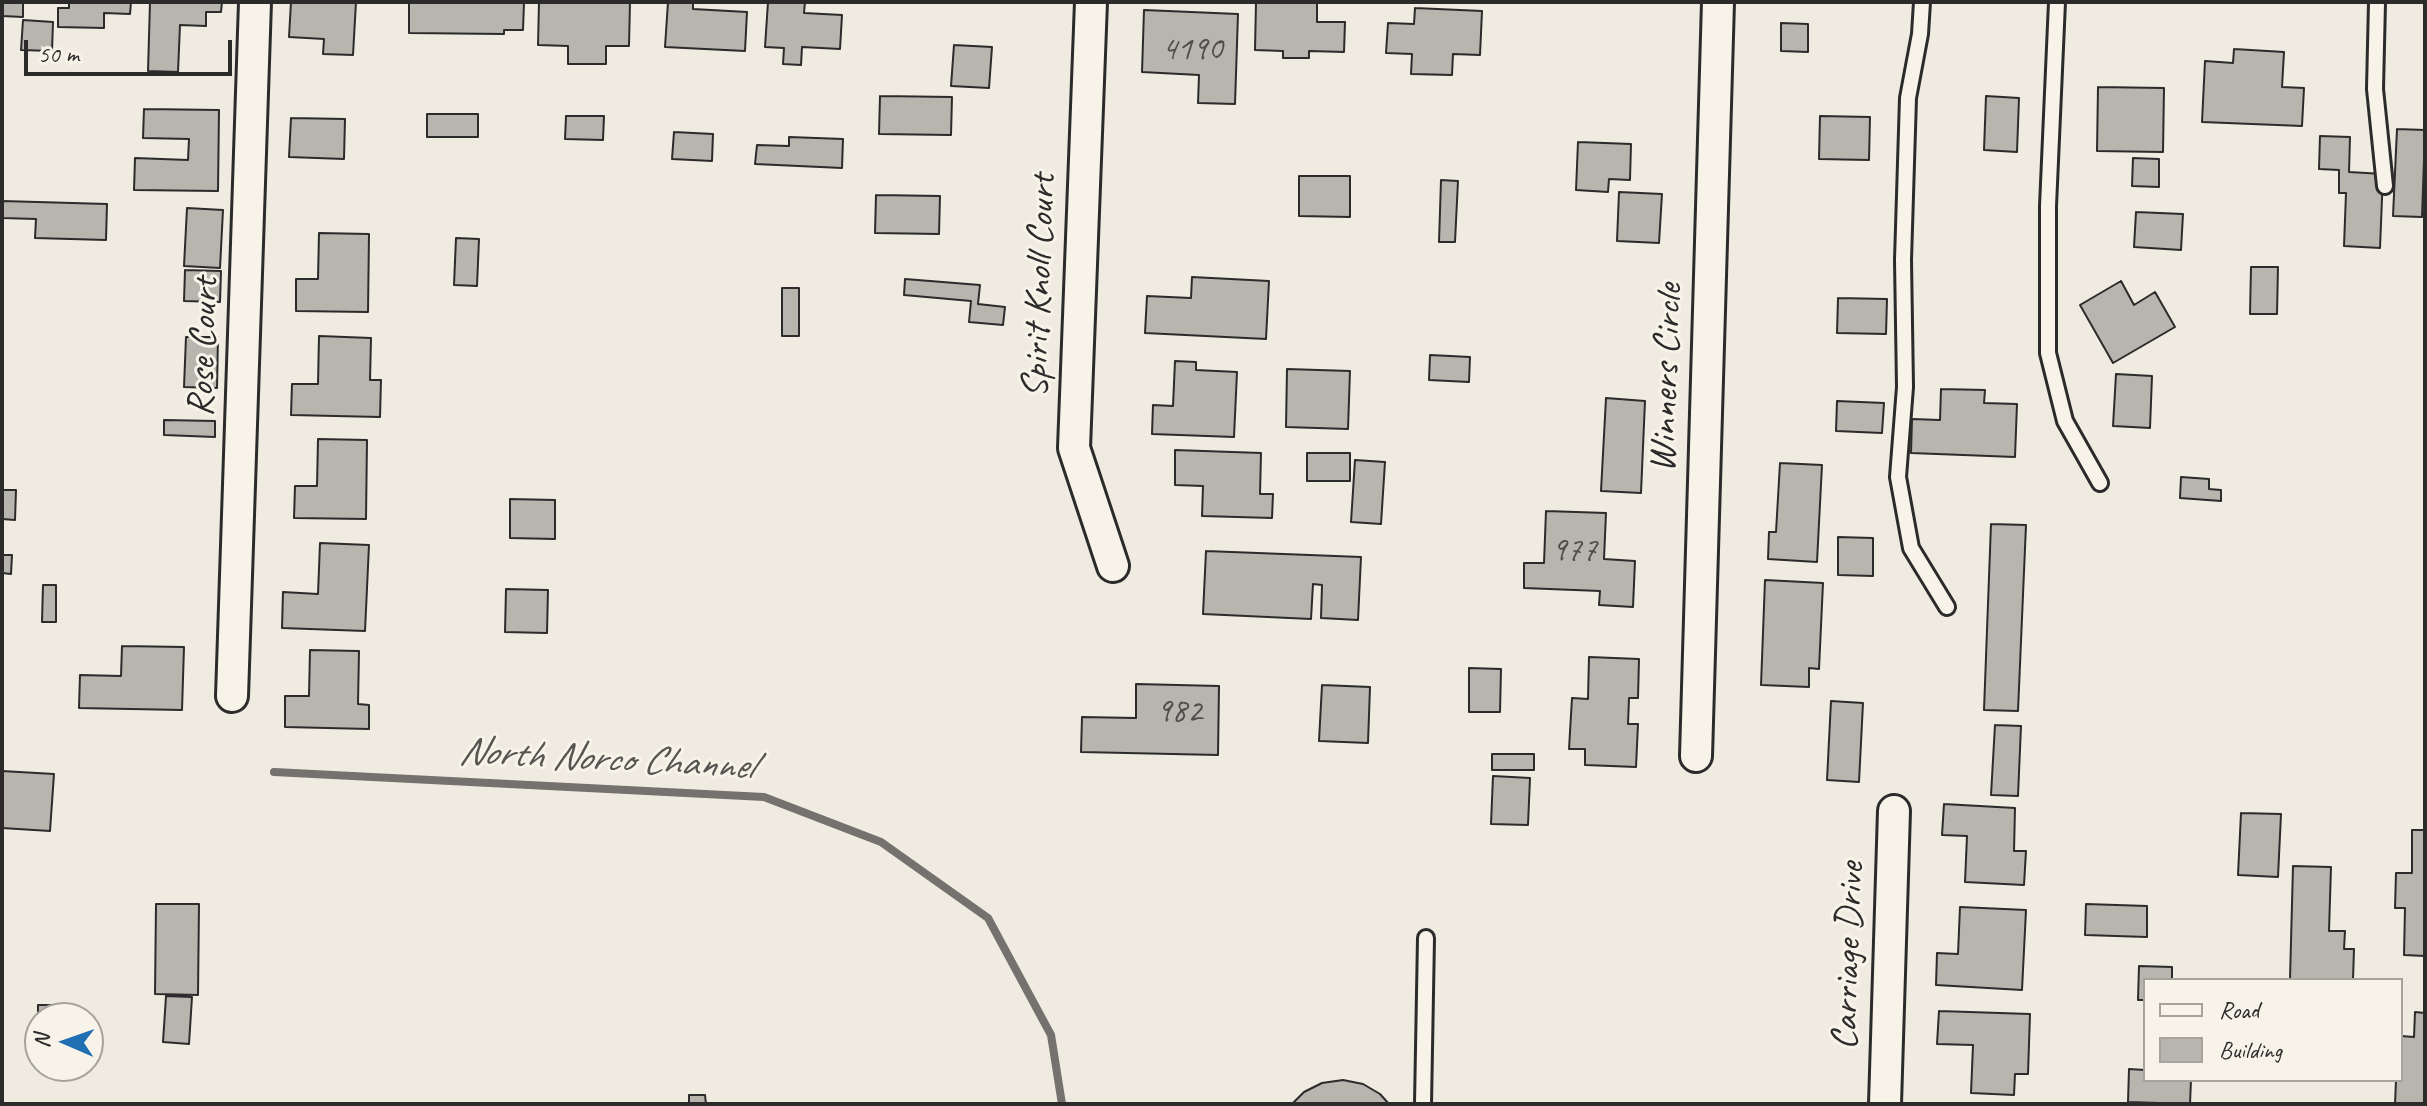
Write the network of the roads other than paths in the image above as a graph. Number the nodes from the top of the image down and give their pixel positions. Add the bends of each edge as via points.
1 (255, 2) edge
2 (1091, 2) edge
3 (1718, 2) edge
4 (1922, 2) edge
5 (2057, 2) edge
6 (2377, 2) edge
7 (2385, 186) dead end
8 (2100, 483) dead end
9 (1113, 566) dead end
10 (1947, 607) dead end
11 (232, 696) dead end
12 (1696, 756) dead end
13 (1894, 811) dead end
14 (1426, 938) dead end
15 (1423, 1104) edge
16 (1885, 1104) edge

1 - 11 street, Rose Court
2 - 9 street, Spirit Knoll Court via 1074,448
3 - 12 street, Winners Circle
4 - 10 lane via 1908,98 1905,387 1898,477 1911,548
5 - 8 lane via 2048,353 2065,421
6 - 7 lane via 2375,89
13 - 16 street, Carriage Drive
14 - 15 lane

